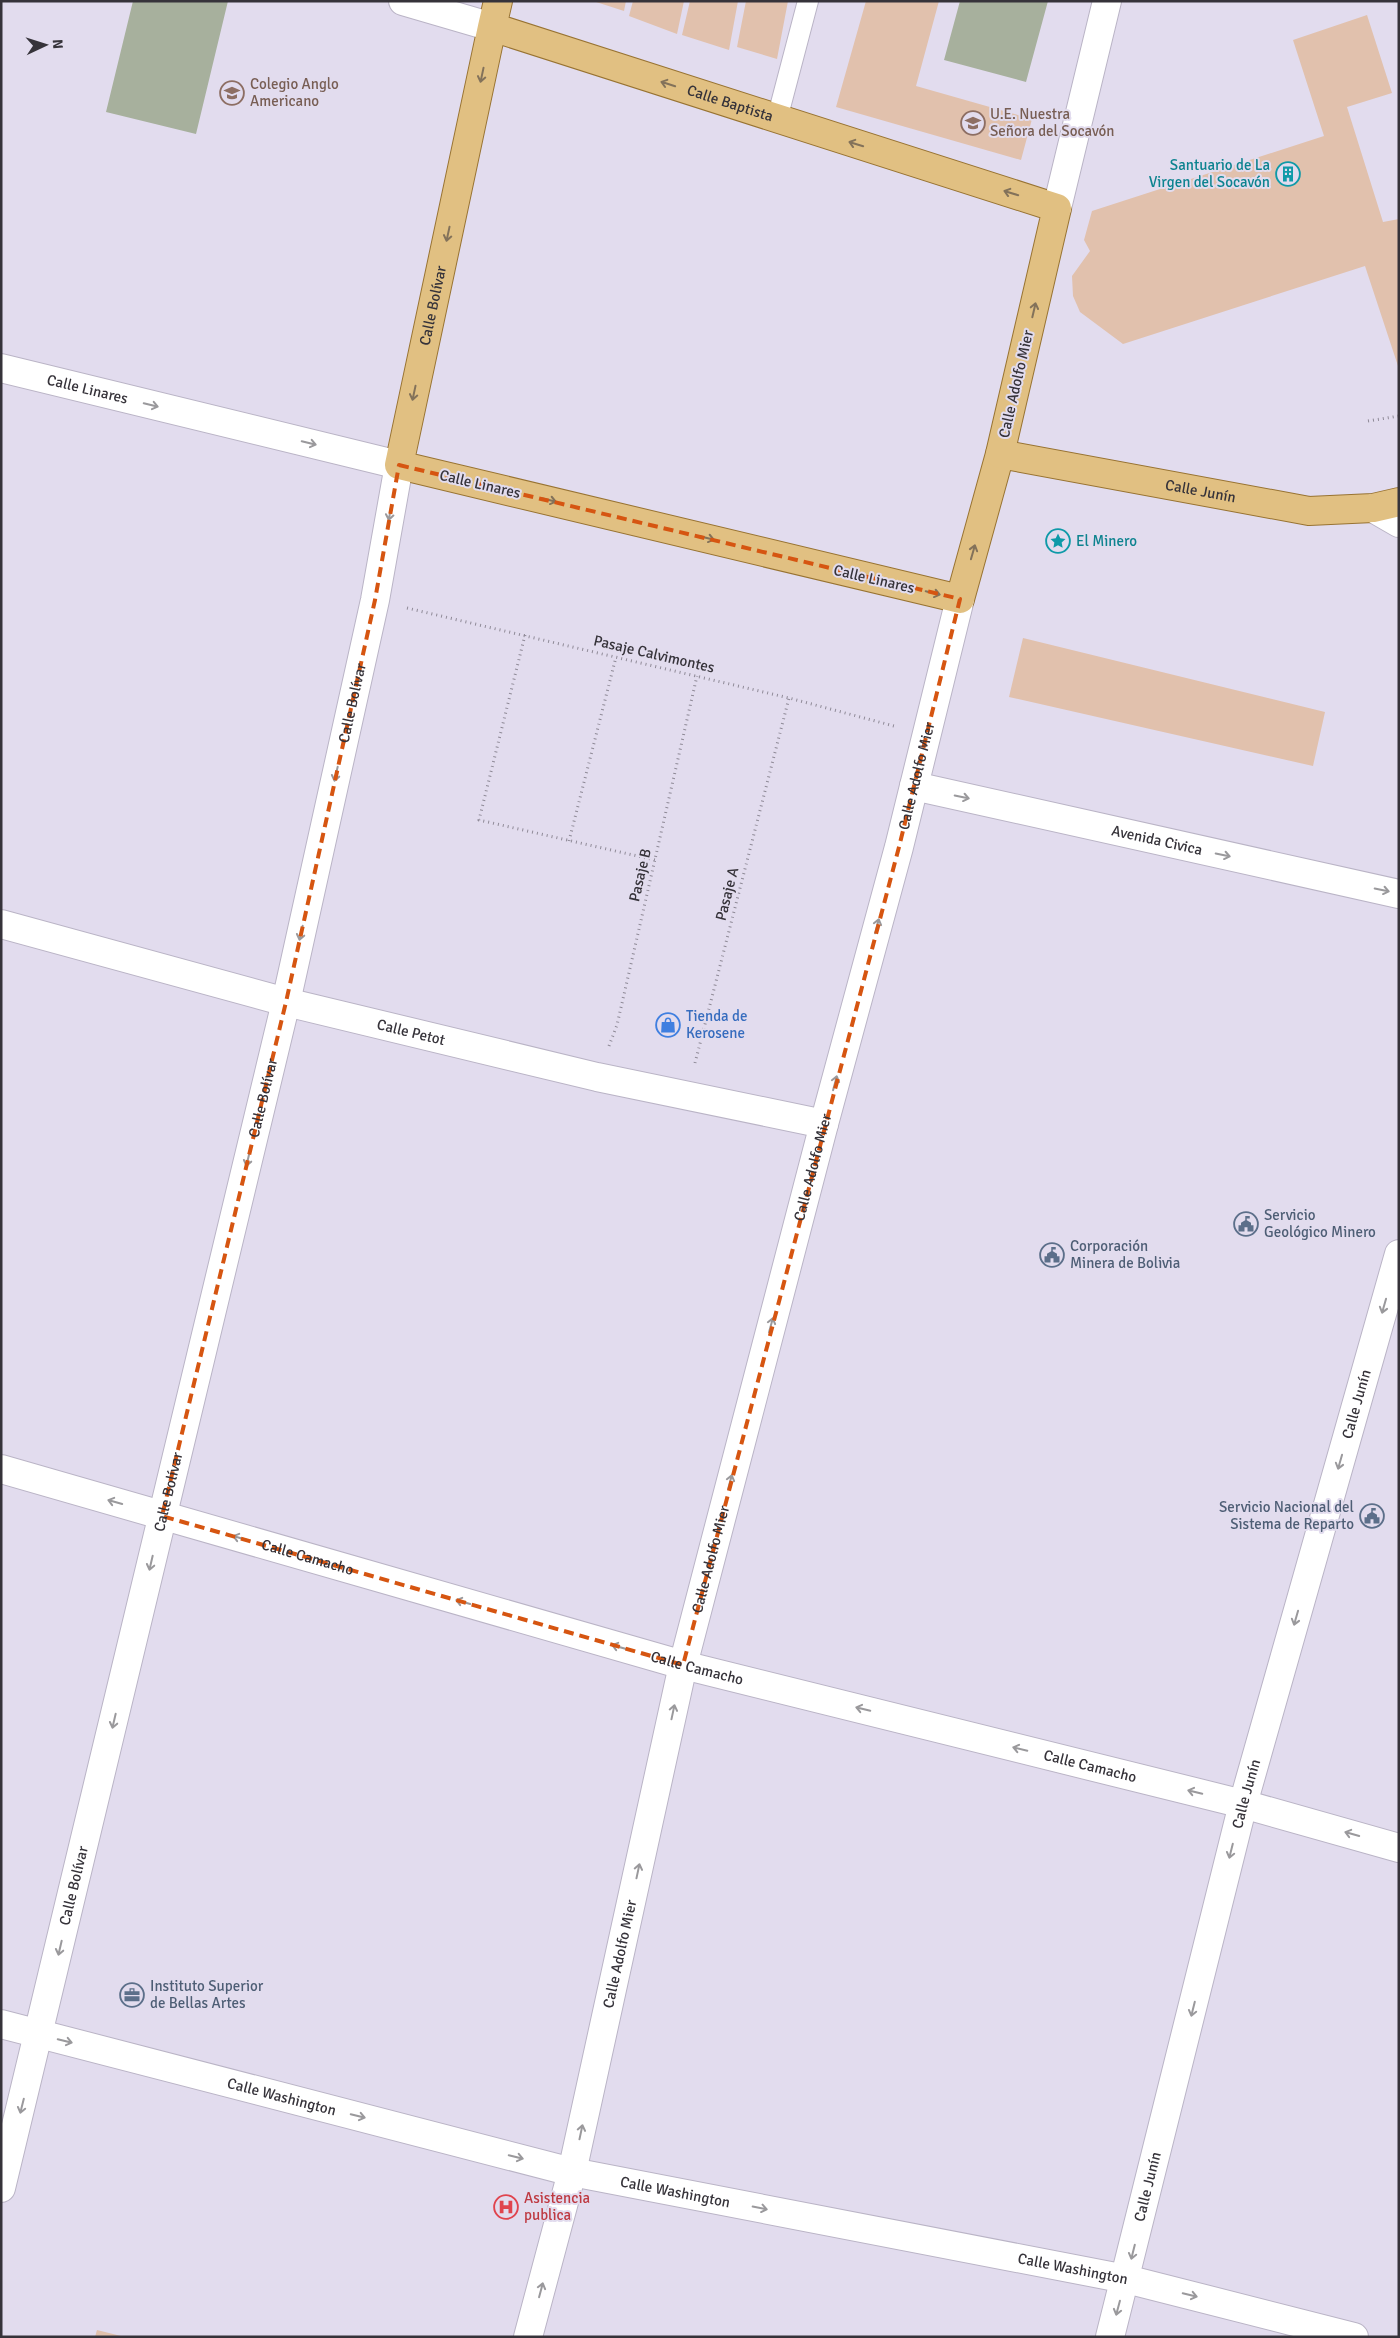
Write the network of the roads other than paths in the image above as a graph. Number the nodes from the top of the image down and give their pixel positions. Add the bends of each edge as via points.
1 (403, 1) edge
2 (808, 1) edge
3 (1107, 1) edge
4 (495, 14) edge
5 (777, 119) junction
6 (1058, 208) junction
7 (1, 368) edge
8 (1000, 454) junction
9 (399, 465) junction
10 (1386, 505) edge
11 (1399, 523) edge
12 (960, 599) junction
13 (914, 786) junction
14 (1399, 894) edge
15 (1, 924) edge
16 (286, 1002) junction
17 (824, 1124) junction
18 (1398, 1257) edge
19 (1, 1469) edge
20 (162, 1516) junction
21 (683, 1665) junction
22 (1243, 1804) junction
23 (1399, 1848) edge
24 (1, 2024) edge
25 (39, 2034) junction
26 (572, 2172) junction
27 (1, 2188) edge
28 (1126, 2279) junction
29 (528, 2337) edge
30 (1110, 2337) edge
31 (1354, 2337) edge

1 - 4 street, Calle Baptista
2 - 5 lane
3 - 6 street, Calle Adolfo Mier
5 -> 4 main road, Calle Baptista
4 -> 9 main road, Calle Bolívar
6 -> 5 main road, Calle Baptista
8 -> 6 main road, Calle Adolfo Mier
7 -> 9 street, Calle Linares
8 - 10 main road, Calle Junín via 1309,511
12 -> 8 main road, Calle Adolfo Mier
9 -> 12 main road, Calle Linares
9 -> 16 street, Calle Bolívar via 375,600
10 - 11 street, Calle Junín
12 - 13 street, Calle Adolfo Mier
13 -> 14 street, Avenida Civica
17 -> 13 street, Calle Adolfo Mier
15 - 16 street, Calle Petot
16 - 17 street, Calle Petot via 597,1077
16 -> 20 street, Calle Bolívar
21 -> 17 street, Calle Adolfo Mier
18 -> 22 street, Calle Junín
20 -> 19 street, Calle Camacho
21 -> 20 street, Calle Camacho
20 -> 25 street, Calle Bolívar
22 -> 21 street, Calle Camacho
26 -> 21 street, Calle Adolfo Mier
23 -> 22 street, Calle Camacho
22 -> 28 street, Calle Junín
24 - 25 street, Calle Washington
25 -> 26 street, Calle Washington
25 -> 27 street, Calle Bolívar
26 -> 28 street, Calle Washington
29 -> 26 street, Calle Adolfo Mier
28 -> 30 street, Calle Junín
28 -> 31 street, Calle Washington

